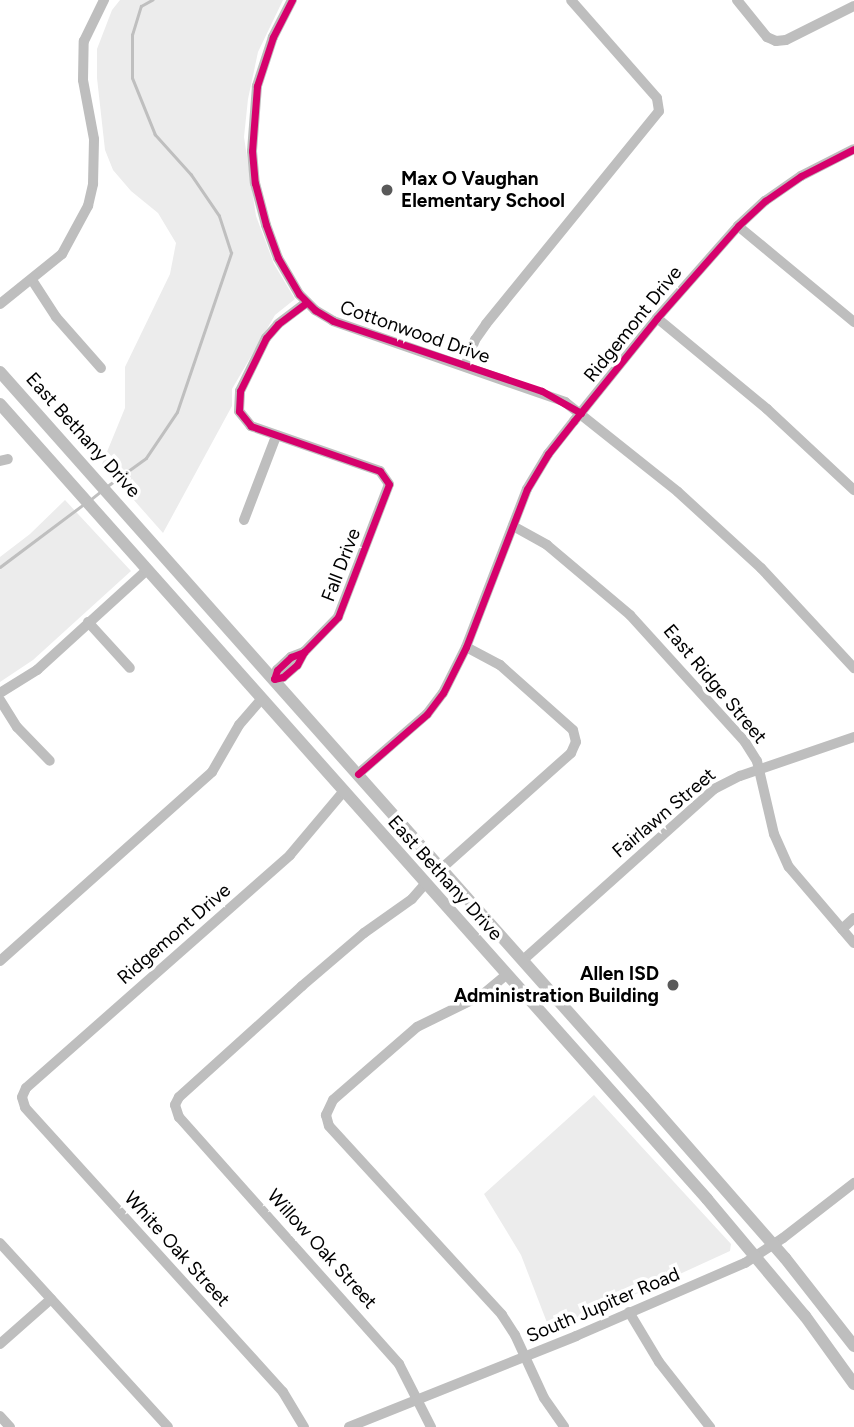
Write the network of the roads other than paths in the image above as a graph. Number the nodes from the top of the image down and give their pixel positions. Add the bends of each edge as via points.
1 (104, 0) edge
2 (292, 0) edge
3 (571, 0) edge
4 (737, 0) edge
5 (854, 6) edge
6 (854, 149) edge
7 (738, 226) junction
8 (32, 280) junction
9 (307, 302) junction
10 (0, 304) edge
11 (657, 318) junction
12 (854, 323) edge
13 (465, 366) junction
14 (101, 368) dead end
15 (0, 372) edge
16 (0, 404) edge
17 (581, 413) junction
18 (276, 436) junction
19 (854, 490) edge
20 (244, 520) dead end
21 (513, 526) junction
22 (147, 570) junction
23 (89, 622) junction
24 (466, 647) junction
25 (130, 668) dead end
26 (854, 668) edge
27 (274, 679) junction
28 (0, 693) edge
29 (0, 700) edge
30 (261, 700) junction
31 (854, 737) edge
32 (50, 761) dead end
33 (759, 771) junction
34 (358, 774) junction
35 (343, 792) junction
36 (442, 868) junction
37 (425, 884) junction
38 (854, 918) edge
39 (842, 929) junction
40 (854, 943) edge
41 (523, 960) junction
42 (0, 961) edge
43 (506, 975) junction
44 (22, 1097) joint
45 (644, 1097) junction
46 (627, 1112) junction
47 (854, 1183) edge
48 (0, 1243) edge
49 (773, 1245) junction
50 (755, 1256) junction
51 (51, 1299) junction
52 (629, 1312) junction
53 (0, 1344) edge
54 (854, 1346) edge
55 (526, 1356) junction
56 (854, 1384) edge
57 (417, 1398) junction
58 (0, 1416) edge
59 (10, 1427) edge
60 (168, 1427) edge
61 (304, 1427) edge
62 (349, 1427) edge
63 (431, 1427) edge
64 (564, 1427) edge
65 (710, 1427) edge

1 - 8 street via 84,41 83,80 94,139 90,196 69,245
2 - 9 street, Cottonwood Drive via 273,37 257,86 252,151 270,238 289,279
3 - 13 street via 660,107 486,324
4 - 5 street via 767,37 776,41
6 - 7 street, Ridgemont Drive via 801,176
7 - 11 street, Ridgemont Drive
7 - 12 street
8 - 10 street
8 - 14 street via 56,317
9 - 13 street, Cottonwood Drive via 333,321
9 - 18 street via 266,338 239,396 244,419
11 - 17 street, Ridgemont Drive
11 - 19 street
13 - 17 street, Cottonwood Drive via 542,391
15 - 27 main road, East Bethany Drive
16 - 22 main road, East Bethany Drive
17 - 21 street, Ridgemont Drive via 533,478
17 - 26 street, Cottonwood Drive via 761,568
18 - 20 street
18 - 27 street, Fall Drive via 380,471 389,488 338,617 304,652 277,670
21 - 24 street, Ridgemont Drive
21 - 33 street, East Ridge Street via 547,545 641,625 745,742
22 - 23 street
22 - 30 main road, East Bethany Drive
23 - 25 street
23 - 28 street via 37,670
24 - 34 street, Ridgemont Drive via 434,706
24 - 36 street via 500,665 572,730 576,742 571,753
27 - 30 main road
27 - 34 main road, East Bethany Drive
29 - 32 street
30 - 35 main road, East Bethany Drive
30 - 42 street via 239,725 212,772
31 - 33 street, Fairlawn Street
33 - 39 street, East Ridge Street via 781,853
33 - 41 street, Fairlawn Street via 714,789
34 - 35 main road
34 - 36 main road, East Bethany Drive
35 - 37 main road, East Bethany Drive
35 - 44 street, Ridgemont Drive via 290,855 26,1088
36 - 37 main road
36 - 41 main road, East Bethany Drive
37 - 43 main road, East Bethany Drive
37 - 57 street, Willow Oak Street via 302,986 175,1105 179,1117 388,1350
38 - 39 street
39 - 40 street, East Ridge Street
41 - 43 main road
41 - 45 main road, East Bethany Drive
43 - 46 main road, East Bethany Drive
43 - 55 street via 482,995 417,1027 329,1104 326,1115 329,1126 502,1315
44 - 61 street, White Oak Street via 25,1107 283,1392
45 - 46 main road
45 - 49 main road, East Bethany Drive
46 - 50 main road, East Bethany Drive
47 - 49 street, South Jupiter Road
48 - 51 street
49 - 50 street, South Jupiter Road
49 - 54 main road, East Bethany Drive
50 - 52 street, South Jupiter Road
50 - 56 main road, East Bethany Drive
51 - 53 street
51 - 60 street
52 - 55 street, South Jupiter Road
52 - 65 street via 659,1362
55 - 57 street, South Jupiter Road
55 - 64 street via 544,1398
57 - 62 street, South Jupiter Road
57 - 63 street, Willow Oak Street
58 - 59 street

